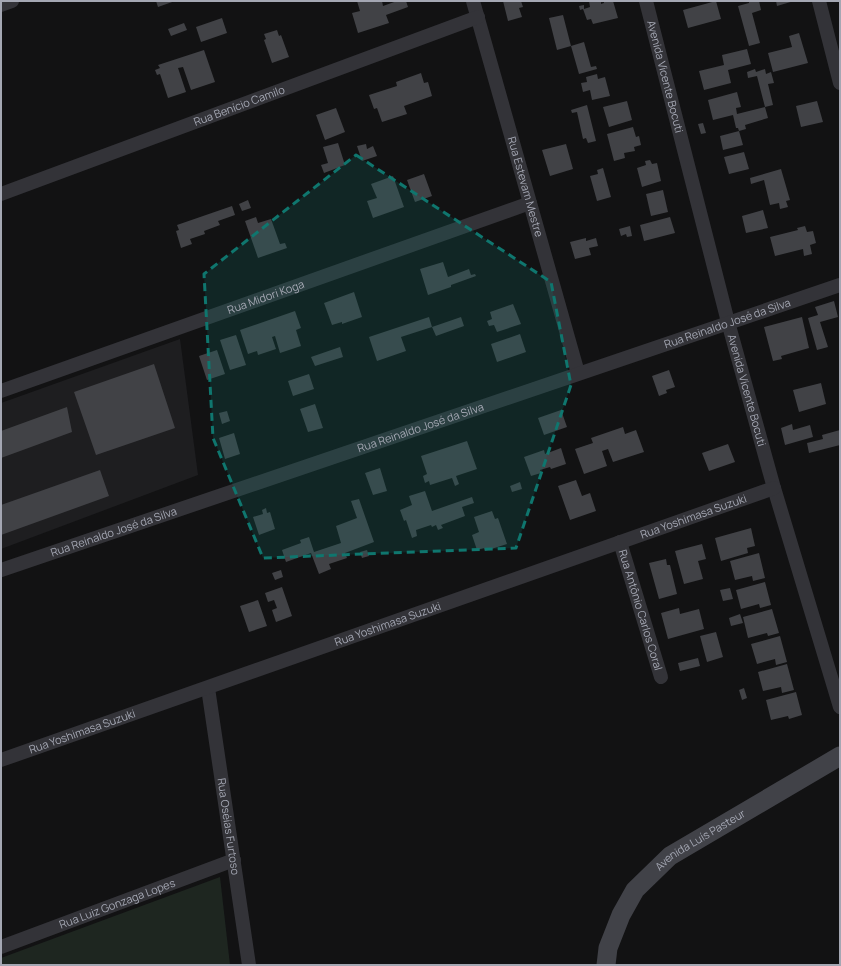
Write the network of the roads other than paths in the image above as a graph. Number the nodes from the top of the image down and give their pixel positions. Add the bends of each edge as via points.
1 (12, 1) edge
2 (473, 1) edge
3 (646, 1) edge
4 (819, 1) edge
5 (1, 5) edge
6 (478, 17) junction
7 (840, 83) edge
8 (1, 194) edge
9 (530, 203) junction
10 (840, 285) edge
11 (728, 322) junction
12 (578, 373) junction
13 (1, 391) edge
14 (774, 488) junction
15 (620, 542) junction
16 (1, 570) edge
17 (661, 677) dead end
18 (208, 688) junction
19 (840, 707) edge
20 (840, 756) edge
21 (1, 760) edge
22 (234, 860) junction
23 (1, 947) edge
24 (249, 965) edge
25 (606, 965) edge

1 - 5 street
2 - 6 street, Rua Estevam Mestre
3 - 11 street, Avenida Vicente Bocuti
4 - 7 street
6 - 8 street, Rua Benício Camilo
6 - 9 street, Rua Estevam Mestre
9 - 12 street, Rua Estevam Mestre
9 - 13 street, Rua Midori Koga
10 - 11 street, Rua Reinaldo José da Silva
11 - 12 street, Rua Reinaldo José da Silva
11 - 14 street, Avenida Vicente Bocuti
12 - 16 street, Rua Reinaldo José da Silva
14 - 15 street, Rua Yoshimasa Suzuki
14 - 19 street, Avenida Vicente Bocuti
15 - 17 street, Rua Antônio Carlos Coral
15 - 18 street, Rua Yoshimasa Suzuki
18 - 21 street, Rua Yoshimasa Suzuki
18 - 22 street, Rua Oséias Furtoso
20 - 25 street, Avenida Luís Pasteur via 670,856 635,890 620,916 608,948
22 - 23 street, Rua Luiz Gonzaga Lopes
22 - 24 street, Rua Oséias Furtoso

